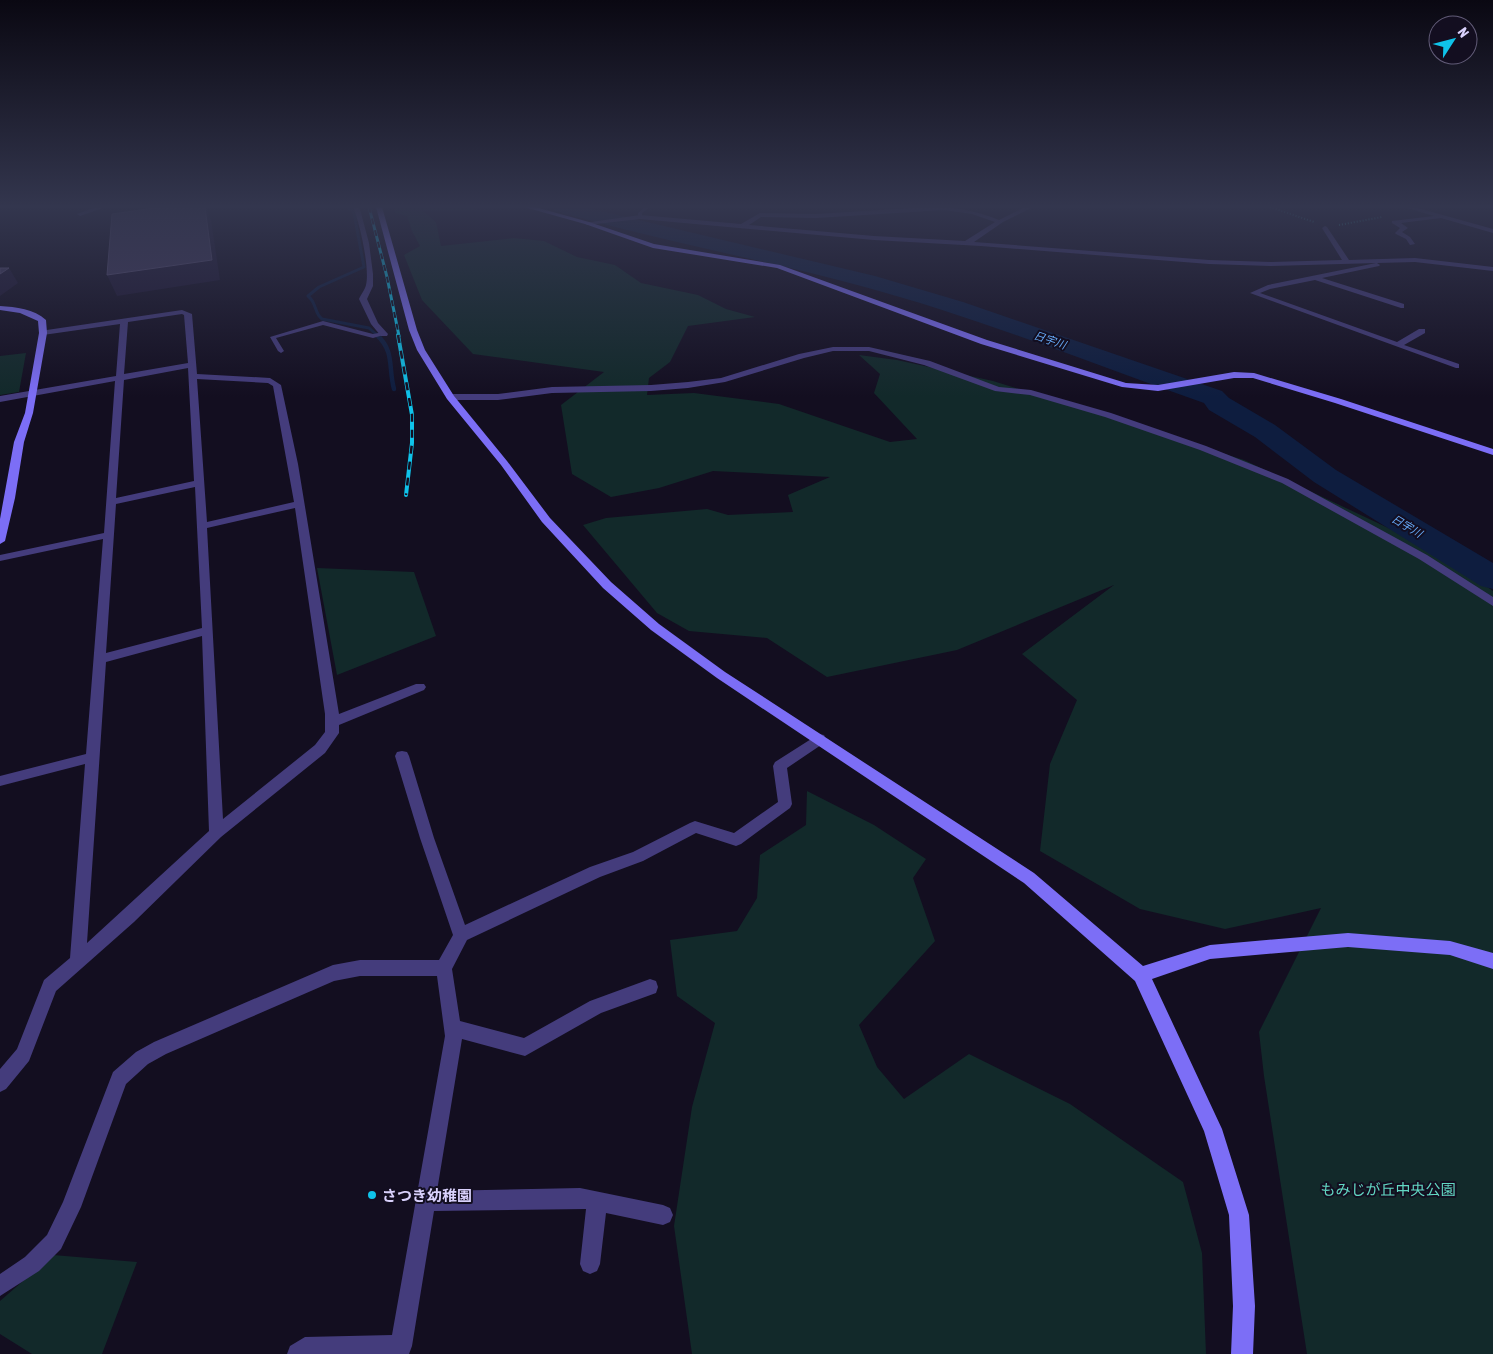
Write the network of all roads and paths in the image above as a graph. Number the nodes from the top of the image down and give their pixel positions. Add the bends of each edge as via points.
1 (369, 270) edge
2 (397, 270) edge
3 (789, 270) edge
4 (1351, 270) edge
5 (1315, 278) junction
6 (1401, 306) dead end
7 (0, 308) edge
8 (124, 321) junction
9 (1422, 331) dead end
10 (43, 333) junction
11 (384, 334) joint
12 (1398, 345) junction
13 (281, 351) dead end
14 (1456, 366) dead end
15 (192, 371) junction
16 (120, 378) junction
17 (31, 393) junction
18 (450, 397) junction
19 (0, 399) edge
20 (1493, 452) edge
21 (199, 483) junction
22 (111, 502) junction
23 (299, 504) junction
24 (2, 524) edge
25 (202, 526) junction
26 (108, 535) junction
27 (0, 542) edge
28 (0, 558) edge
29 (1493, 602) edge
30 (208, 630) junction
31 (100, 659) junction
32 (420, 687) dead end
33 (332, 722) junction
34 (819, 739) junction
35 (402, 756) dead end
36 (93, 758) junction
37 (0, 782) edge
38 (216, 833) junction
39 (461, 935) junction
40 (78, 961) junction
41 (1493, 961) edge
42 (444, 968) junction
43 (1141, 976) junction
44 (650, 987) dead end
45 (453, 1028) junction
46 (0, 1083) edge
47 (426, 1202) junction
48 (597, 1202) junction
49 (663, 1216) dead end
50 (590, 1264) dead end
51 (0, 1286) edge
52 (298, 1354) edge
53 (1242, 1354) edge

1 - 11 street via 370,280 363,299 375,324
2 - 18 street via 421,350
3 - 20 street via 994,345 1125,385 1158,388 1234,375 1254,376
4 - 5 street
5 - 6 street
5 - 12 street via 1254,293
7 - 10 street via 32,313 42,320
8 - 10 street
8 - 15 street via 182,312 188,314
8 - 16 street
9 - 12 street
10 - 17 street
11 - 13 lane via 372,336 323,323 273,337
12 - 14 street
15 - 16 street
15 - 21 street
15 - 23 street via 270,381 277,385
16 - 17 street
16 - 22 street
17 - 19 street
17 - 24 street
18 - 29 street via 688,385 722,380 833,349 888,352 927,362 998,389 1031,393 1108,415 1286,481 1423,557
18 - 34 street via 504,462 546,520 607,585 655,627 721,675
21 - 22 street
21 - 25 street
22 - 26 street
23 - 25 street
23 - 33 street
24 - 27 street
25 - 30 street
26 - 28 street
26 - 31 street
30 - 31 street
30 - 38 street
31 - 36 street
32 - 33 street
33 - 38 street via 332,733 320,749
34 - 39 street via 780,766 784,804 736,840 695,827 638,857 595,872
34 - 43 street via 1029,878
35 - 39 street
36 - 37 street
36 - 40 street
38 - 40 street
39 - 42 street
40 - 46 street via 50,986 23,1055
41 - 43 street via 1450,948 1348,940 1210,952
42 - 45 street
42 - 51 street via 360,968 334,973 142,1058 118,1078 72,1207 54,1242 32,1264
43 - 53 street via 1213,1130 1239,1215 1244,1306
44 - 45 street via 596,1007 525,1047
45 - 47 street
47 - 48 street via 580,1198
47 - 52 street via 401,1346 305,1348
48 - 49 street
48 - 50 street

